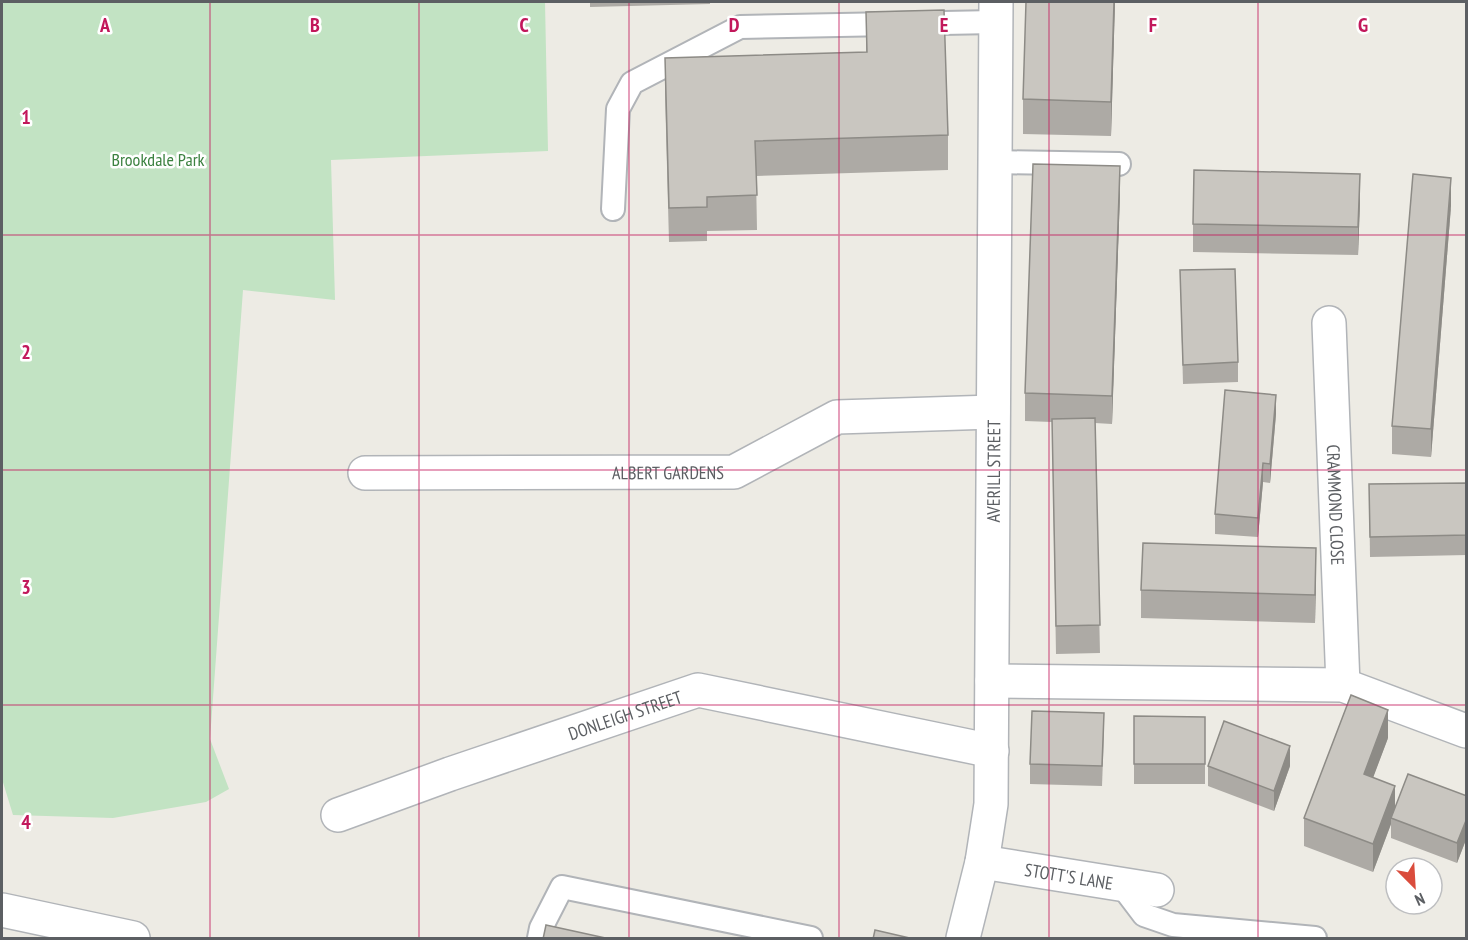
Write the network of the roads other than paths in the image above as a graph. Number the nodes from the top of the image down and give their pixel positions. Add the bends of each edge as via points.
1 (995, 12) edge
2 (994, 162) junction
3 (1119, 164) edge
4 (614, 209) dead end
5 (1329, 323) dead end
6 (993, 412) junction
7 (365, 473) dead end
8 (992, 681) junction
9 (1343, 685) junction
10 (1467, 731) edge
11 (992, 752) junction
12 (338, 815) dead end
13 (982, 862) junction
14 (1119, 882) junction
15 (1157, 890) dead end
16 (2, 916) edge
17 (133, 939) edge
18 (539, 939) edge
19 (811, 939) edge
20 (963, 939) edge
21 (1315, 939) edge

1 - 2 street, AVERILL STREET
1 - 4 lane via 740,27 632,83 618,109
2 - 3 lane
2 - 6 street, AVERILL STREET
5 - 9 street, CRAMMOND CLOSE
6 - 7 street, ALBERT GARDENS via 837,417 734,472
6 - 8 street, AVERILL STREET
8 - 9 street
8 - 11 street, AVERILL STREET
9 - 10 street
11 - 12 street, DONLEIGH STREET via 698,690
11 - 13 street, AVERILL STREET via 991,804
13 - 14 street, STOTT'S LANE
13 - 20 street, AVERILL STREET
14 - 15 street, STOTT'S LANE
14 - 21 lane via 1143,915 1173,925
16 - 17 street
18 - 19 lane via 562,887

